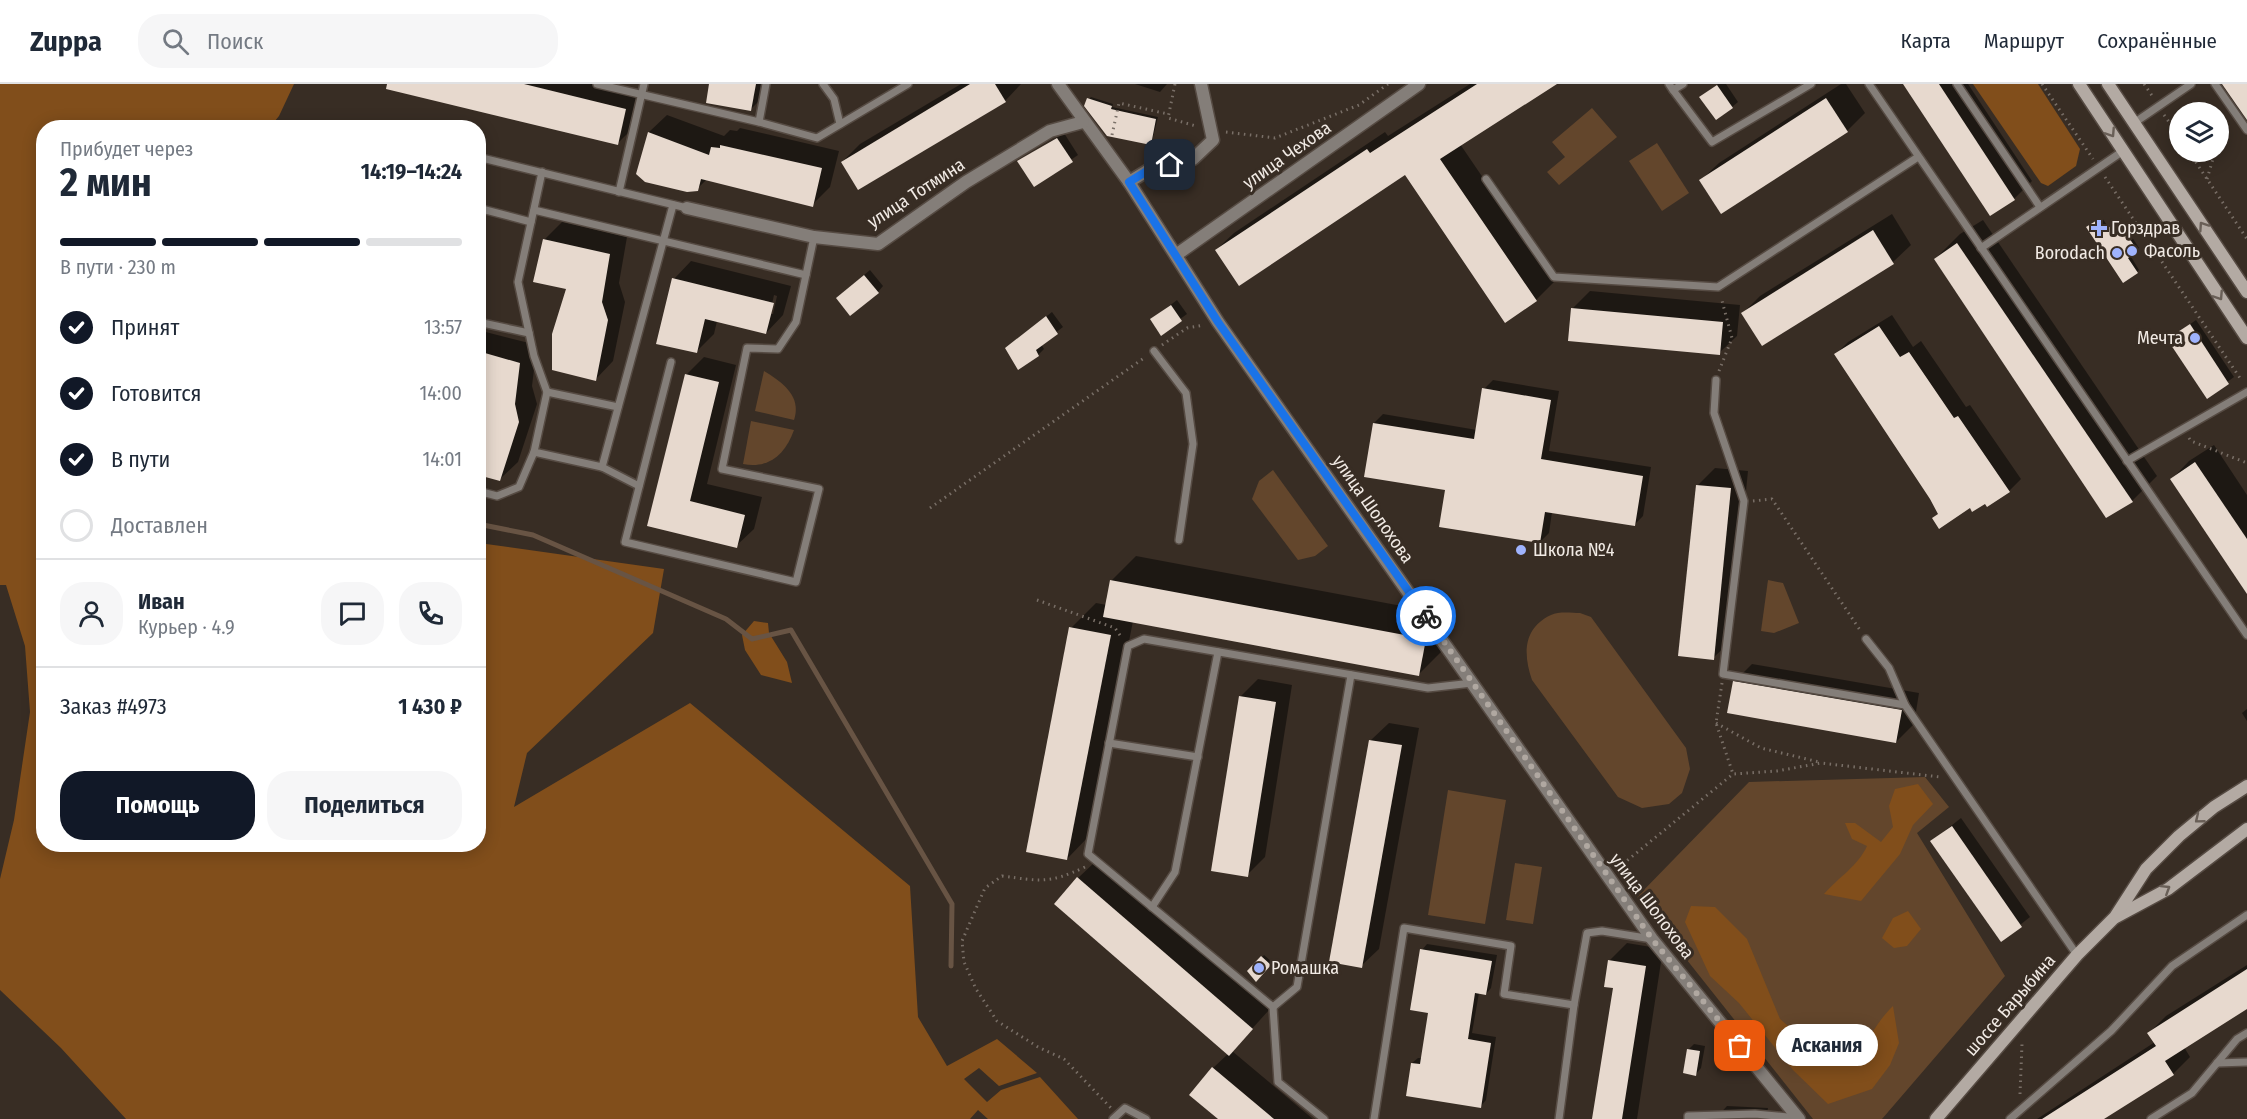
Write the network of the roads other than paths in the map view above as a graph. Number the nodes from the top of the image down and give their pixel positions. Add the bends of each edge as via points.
1 (597, 84) edge
2 (644, 84) edge
3 (766, 84) edge
4 (823, 84) edge
5 (909, 84) edge
6 (1058, 84) edge
7 (1201, 84) edge
8 (1419, 84) edge
9 (1683, 84) edge
10 (1810, 84) edge
11 (1869, 84) edge
12 (1957, 84) edge
13 (2079, 84) edge
14 (2108, 84) edge
15 (2190, 84) edge
16 (2215, 84) edge
17 (1671, 87) edge
18 (642, 95) junction
19 (759, 122) junction
20 (1083, 122) junction
21 (2134, 123) junction
22 (840, 124) junction
23 (2247, 130) edge
24 (2123, 151) junction
25 (1918, 158) junction
26 (486, 159) edge
27 (542, 172) junction
28 (1486, 179) dead end
29 (1129, 182) junction
30 (619, 192) junction
31 (673, 205) junction
32 (2040, 207) junction
33 (687, 208) joint
34 (486, 210) edge
35 (534, 210) junction
36 (531, 222) junction
37 (814, 237) junction
38 (663, 241) junction
39 (1981, 248) junction
40 (1176, 255) junction
41 (806, 275) junction
42 (2247, 291) edge
43 (486, 324) edge
44 (529, 333) junction
45 (2247, 338) edge
46 (1154, 351) road end
47 (671, 362) dead end
48 (1716, 380) road end
49 (547, 392) junction
50 (2247, 392) edge
51 (618, 407) junction
52 (534, 452) junction
53 (2127, 461) junction
54 (602, 467) junction
55 (639, 486) junction
56 (486, 493) edge
57 (1179, 540) dead end
58 (2247, 635) edge
59 (1866, 639) road end
60 (1218, 652) junction
61 (1351, 675) junction
62 (1472, 683) junction
63 (1905, 705) junction
64 (1109, 742) junction
65 (1198, 757) junction
66 (2247, 786) edge
67 (2247, 829) edge
68 (1152, 907) junction
69 (2247, 915) edge
70 (2115, 917) junction
71 (1652, 939) junction
72 (2077, 955) junction
73 (1575, 1005) junction
74 (1273, 1007) junction
75 (2247, 1033) edge
76 (2247, 1062) edge
77 (2217, 1063) junction
78 (1115, 1117) edge
79 (1146, 1119) edge
80 (1324, 1119) edge
81 (1374, 1119) edge
82 (1559, 1119) edge
83 (1688, 1119) edge
84 (1798, 1119) edge
85 (1936, 1119) edge
86 (2010, 1119) edge
87 (2151, 1119) edge

1 - 18 lane
2 - 18 lane
3 - 19 lane
4 - 22 lane via 834,99
5 - 22 lane
6 - 20 street, улица Шолохова
7 - 29 street via 1213,140 1193,159 1147,171
8 - 40 street, улица Чехова
9 - 17 lane
10 - 17 lane via 1713,142
11 - 25 lane
12 - 32 lane
13 -> 24 main road
14 - 21 main road
15 - 21 lane
16 - 23 lane
18 - 19 lane
18 - 30 lane
19 - 22 lane via 817,138
20 - 29 street, улица Шолохова
20 - 37 street, улица Тотмина via 1050,131 966,182 878,244
42 -> 21 main road
24 - 32 lane
24 -> 45 main road
25 - 28 lane via 1719,287 1554,277
25 - 39 lane
26 - 27 lane
27 - 30 lane
27 - 35 lane
29 - 40 street, улица Шолохова
30 - 31 lane
31 - 33 lane
31 - 38 lane
32 - 39 lane
33 - 37 street, улица Тотмина
34 - 36 lane
35 - 36 lane
35 - 38 lane
36 - 44 lane via 518,282
37 - 41 lane
38 - 41 lane
38 - 51 lane
39 - 53 lane
40 - 62 street, улица Шолохова via 1218,322
41 - 55 lane via 796,322 778,349 747,348 722,469 819,489 796,582 625,542
43 - 44 lane
44 - 49 lane
46 - 57 lane via 1186,393 1193,444
47 - 55 lane
48 - 63 lane via 1714,414 1744,501 1723,674
49 - 51 lane
49 - 52 lane
50 - 53 lane
51 - 54 lane
52 - 54 lane
52 - 56 lane via 519,487 497,496
53 - 58 lane
54 - 55 lane
59 - 63 lane via 1889,668
60 - 61 lane
60 - 64 lane via 1144,639 1128,645
60 - 65 lane
61 - 62 lane via 1428,688
61 - 74 lane via 1297,987
62 - 71 street, улица Шолохова
63 - 72 lane
64 - 65 lane
64 - 68 lane via 1088,854
65 - 68 lane via 1175,872
66 -> 70 main road, шоссе Барыбина via 2179,836 2146,869
70 -> 67 main road, шоссе Барыбина via 2168,889
68 - 74 lane
69 - 86 lane via 2172,966 2111,1031
70 - 72 main road, шоссе Барыбина
71 - 73 lane via 1602,931 1587,933
71 - 84 street, улица Шолохова
72 - 85 main road, шоссе Барыбина
73 - 81 lane via 1504,994 1511,946 1404,928
73 - 82 lane
74 - 80 lane via 1278,1082
75 - 77 lane
76 - 77 lane
77 - 87 lane via 2192,1093
78 - 79 lane via 1125,1108
83 - 84 lane via 1755,1114

